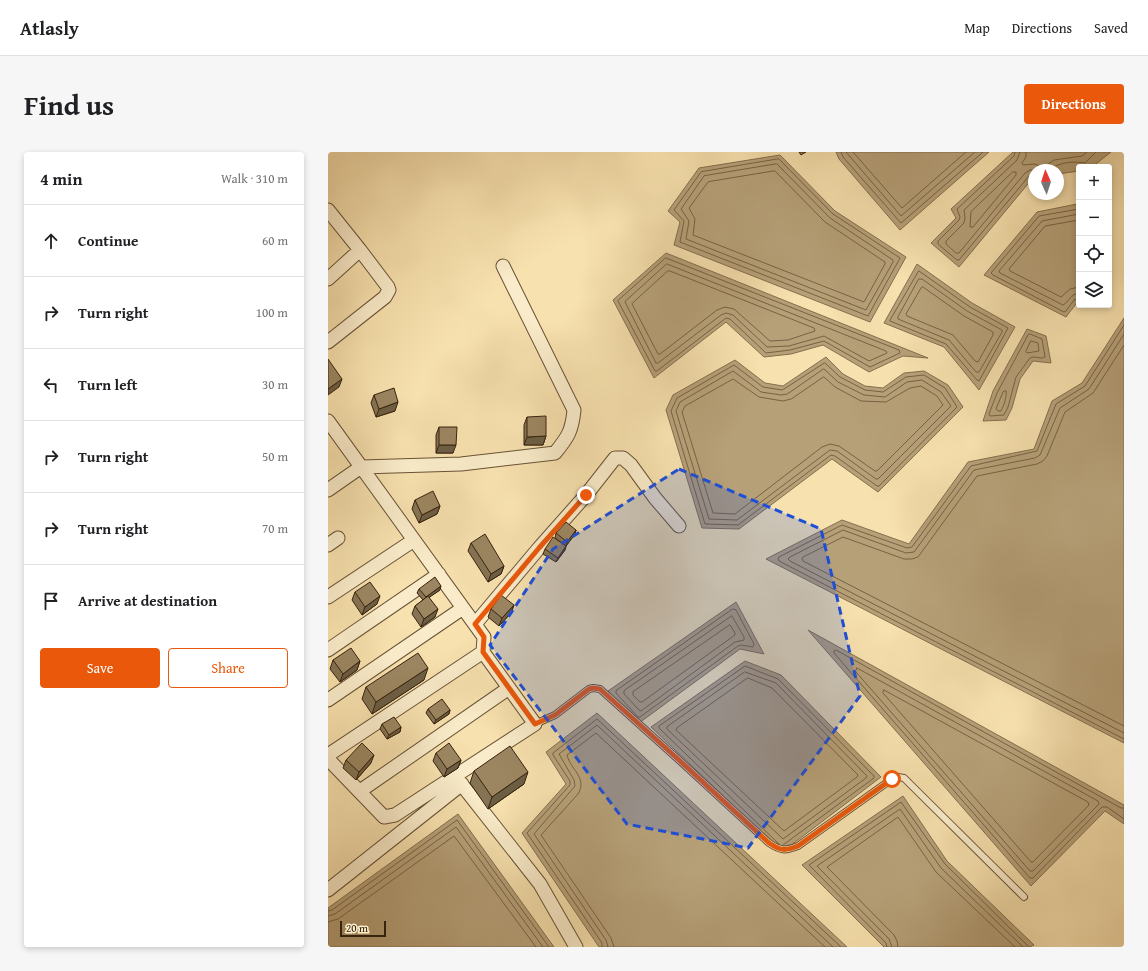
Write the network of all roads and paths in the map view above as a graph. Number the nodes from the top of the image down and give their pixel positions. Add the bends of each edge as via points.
1 (329, 212) edge
2 (360, 250) junction
3 (503, 266) dead end
4 (328, 279) edge
5 (328, 342) edge
6 (328, 421) edge
7 (362, 467) junction
8 (328, 490) edge
9 (679, 526) dead end
10 (414, 540) junction
11 (439, 574) junction
12 (328, 597) edge
13 (463, 608) junction
14 (475, 624) junction
15 (328, 650) edge
16 (483, 652) junction
17 (509, 688) junction
18 (328, 700) edge
19 (535, 724) junction
20 (328, 755) edge
21 (328, 759) edge
22 (458, 780) junction
23 (360, 791) junction
24 (328, 890) edge
25 (1024, 897) dead end
26 (576, 947) edge

1 - 2 street
2 - 4 street
2 - 5 street via 388,287 388,293
3 - 7 street via 574,410 573,423 567,439 555,453 461,464
6 - 7 street
7 - 8 street
7 - 10 street
9 - 14 street via 631,464 623,458 615,458
10 - 11 street
10 - 12 street
11 - 13 street
11 - 15 street
13 - 14 street
13 - 18 street
14 - 16 street via 484,637
16 - 17 street
16 - 20 street
17 - 19 street
17 - 23 street
19 - 22 street
19 - 25 lane via 555,715 589,689 600,689 778,849 788,850 798,846 892,779 904,778
21 - 23 street
22 - 23 street via 387,817 384,817
22 - 24 street
22 - 26 street via 540,884

